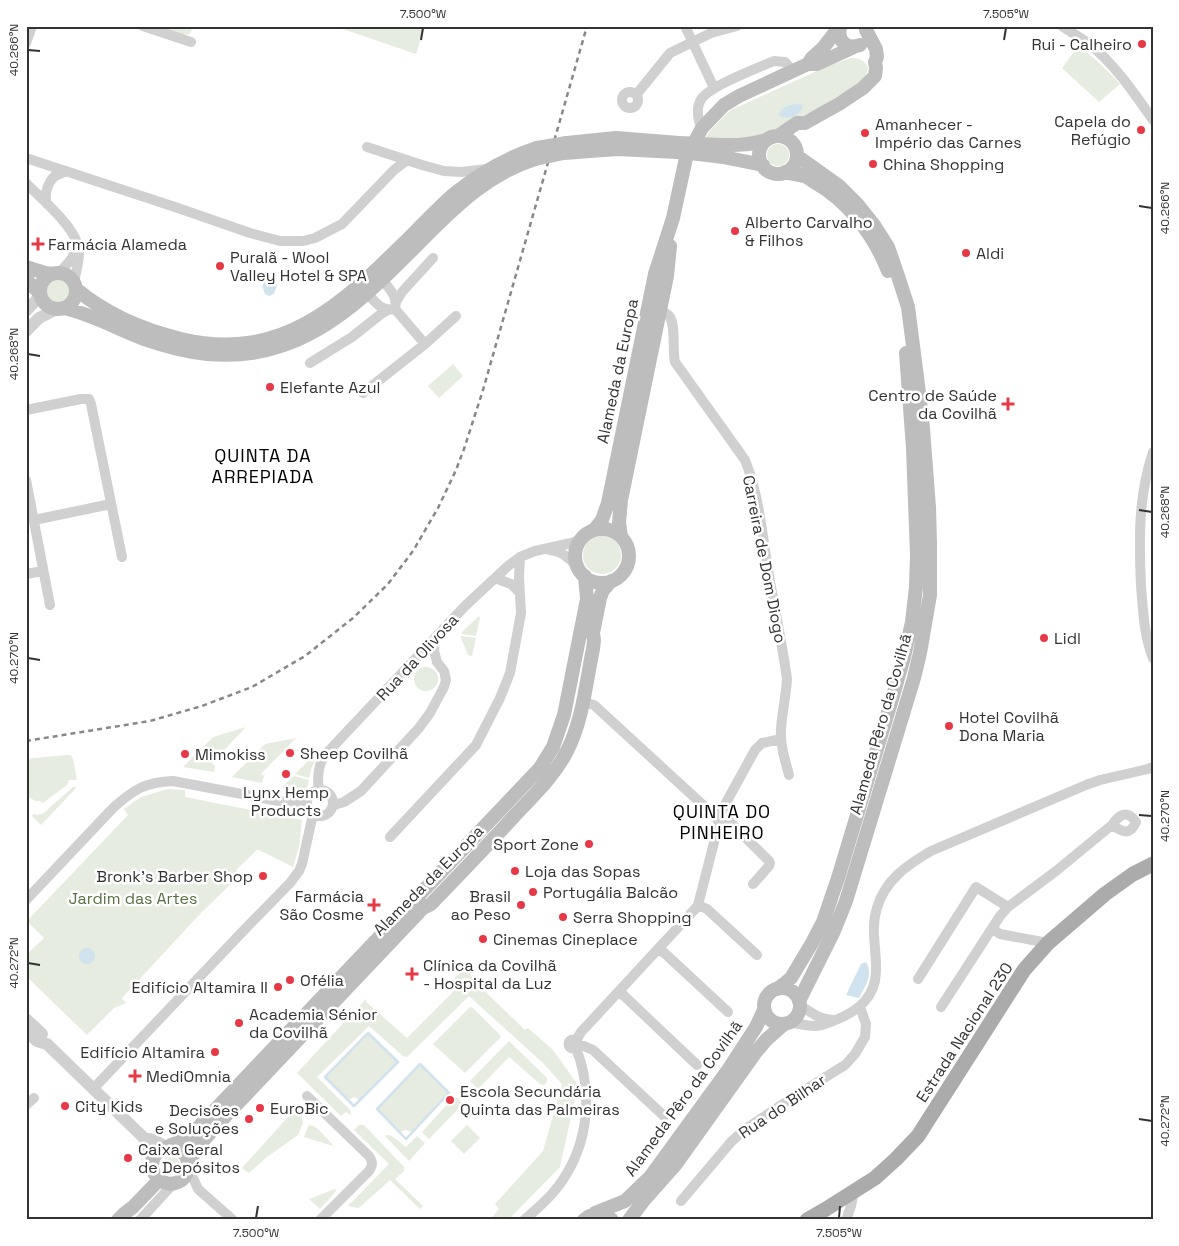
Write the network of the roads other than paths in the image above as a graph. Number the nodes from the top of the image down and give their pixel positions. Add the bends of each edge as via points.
1 (32, 26) edge
2 (143, 26) edge
3 (685, 26) edge
4 (737, 26) edge
5 (1062, 26) edge
6 (840, 27) edge
7 (866, 28) edge
8 (191, 42) dead end
9 (692, 42) junction
10 (26, 43) edge
11 (856, 46) junction
12 (875, 62) junction
13 (808, 64) junction
14 (793, 71) junction
15 (714, 88) junction
16 (636, 95) dead end
17 (1153, 120) edge
18 (805, 123) junction
19 (702, 128) junction
20 (772, 138) junction
21 (367, 147) dead end
22 (701, 149) junction
23 (797, 152) junction
24 (536, 154) junction
25 (26, 158) edge
26 (407, 160) junction
27 (763, 165) junction
28 (490, 169) junction
29 (66, 171) junction
30 (444, 171) junction
31 (785, 172) junction
32 (26, 183) edge
33 (462, 189) junction
34 (47, 204) junction
35 (673, 218) junction
36 (77, 242) junction
37 (433, 258) dead end
38 (26, 267) edge
39 (55, 274) junction
40 (382, 279) junction
41 (26, 280) edge
42 (75, 287) junction
43 (367, 293) junction
44 (40, 294) junction
45 (393, 307) junction
46 (60, 308) junction
47 (660, 310) junction
48 (26, 311) edge
49 (456, 316) dead end
50 (26, 331) edge
51 (425, 344) junction
52 (310, 363) dead end
53 (363, 393) dead end
54 (26, 410) edge
55 (1153, 452) edge
56 (26, 480) edge
57 (111, 504) junction
58 (34, 520) junction
59 (594, 530) junction
60 (621, 536) junction
61 (580, 540) junction
62 (546, 549) junction
63 (122, 557) dead end
64 (520, 557) junction
65 (44, 571) junction
66 (581, 571) junction
67 (26, 574) edge
68 (495, 578) junction
69 (611, 581) junction
70 (520, 593) junction
71 (50, 605) dead end
72 (435, 639) junction
73 (1153, 658) edge
74 (436, 662) junction
75 (412, 664) junction
76 (582, 702) junction
77 (781, 739) junction
78 (1153, 766) edge
79 (789, 775) dead end
80 (319, 790) junction
81 (334, 805) junction
82 (310, 810) junction
83 (718, 820) junction
84 (1112, 825) dead end
85 (390, 837) dead end
86 (1153, 864) edge
87 (753, 884) dead end
88 (28, 893) edge
89 (698, 905) junction
90 (1008, 907) junction
91 (993, 929) junction
92 (1048, 943) junction
93 (659, 948) junction
94 (756, 955) dead end
95 (918, 979) dead end
96 (777, 989) junction
97 (619, 991) junction
98 (799, 1004) junction
99 (860, 1007) junction
100 (941, 1008) dead end
101 (764, 1010) junction
102 (728, 1012) dead end
103 (26, 1019) edge
104 (836, 1020) junction
105 (787, 1023) junction
106 (26, 1031) edge
107 (47, 1044) junction
108 (576, 1044) junction
109 (697, 1065) dead end
110 (93, 1089) junction
111 (307, 1096) dead end
112 (664, 1116) dead end
113 (145, 1139) junction
114 (168, 1146) junction
115 (153, 1160) junction
116 (189, 1164) junction
117 (159, 1180) junction
118 (175, 1183) junction
119 (198, 1189) junction
120 (854, 1191) junction
121 (681, 1201) dead end
122 (590, 1217) edge
123 (118, 1220) edge
124 (140, 1220) edge
125 (233, 1220) edge
126 (320, 1220) edge
127 (524, 1220) edge
128 (612, 1220) edge
129 (629, 1220) edge
130 (807, 1220) edge
131 (846, 1220) edge

1 - 10 street
2 - 8 street
3 - 9 street
4 - 9 street
5 - 17 street via 1105,59
6 - 11 main road, Alameda da Europa via 843,43
6 - 13 main road, Alameda da Europa
7 - 11 main road via 864,41
7 - 12 main road via 876,49
9 - 15 street
9 - 16 street via 670,54
11 - 12 main road
11 - 13 main road, Alameda da Europa via 817,64
12 - 18 main road via 875,76 863,88
13 - 14 main road, Alameda da Europa
14 - 15 street via 785,62 774,61
14 - 19 main road, Alameda da Europa via 724,105
15 - 19 street via 701,98 698,117
18 - 20 main road via 797,123
18 - 23 main road
19 - 35 main road, Alameda da Europa via 686,158
20 - 22 main road, Alameda Pêro da Covilhã via 753,144
20 - 23 main road, Alameda Pêro da Covilhã via 789,139
20 - 27 main road via 760,150
21 - 26 street
22 - 24 main road, Alameda Pêro da Covilhã, bridge via 616,138
22 - 27 main road, Alameda Pêro da Covilhã
23 - 31 main road via 793,166
23 - 98 main road, Alameda Pêro da Covilhã via 858,205 888,248 898,276 908,306 921,403 930,544 930,595 914,678 846,901
24 - 28 main road, Alameda Pêro da Covilhã via 523,152
24 - 40 main road, Alameda Pêro da Covilhã via 467,197
25 - 29 street
26 - 29 street via 342,224 314,238 280,241
26 - 30 street
27 - 31 main road, Alameda Pêro da Covilhã via 774,173
28 - 30 street
28 - 33 main road, Alameda Pêro da Covilhã
29 - 34 street via 51,181 45,197
30 - 33 street
31 - 96 main road, Alameda Pêro da Covilhã via 804,176 843,204 872,239 890,276 900,309 906,348 917,555 912,622 904,657 838,878 812,943 791,978
32 - 34 street
33 - 42 main road, Alameda Pêro da Covilhã via 334,306 278,337 227,344 169,336 109,312
34 - 36 street via 63,220
35 - 47 main road, Alameda da Europa
35 - 59 main road, Alameda da Europa via 655,274 608,503
36 - 39 street via 72,259
36 - 42 street
37 - 45 street via 402,292
38 - 39 main road
39 - 42 main road via 68,276
39 - 44 main road via 43,282
40 - 43 main road, Alameda Pêro da Covilhã
40 - 45 street via 394,294
41 - 44 main road
42 - 46 main road via 73,301
43 - 45 street via 378,306
43 - 46 main road, Alameda Pêro da Covilhã via 340,315 302,338 260,352 227,355 166,346 84,313
44 - 46 main road via 47,305
44 - 48 street
45 - 51 street
45 - 52 street
46 - 50 street via 39,318
47 - 60 main road, Alameda da Europa via 621,497
47 - 77 street, Carreira de Dom Diogo via 670,317 672,323 675,362 746,460 751,474 787,679
49 - 51 street
51 - 53 street
54 - 57 street via 89,399
55 - 73 street via 1146,470 1139,547 1148,647
56 - 58 street
57 - 58 street
57 - 63 street
58 - 65 street
59 - 60 main road via 608,529
59 - 61 main road, Alameda da Europa
60 - 69 main road, Alameda da Europa via 629,549 629,558 623,572
61 - 62 street, Rua da Olivosa
61 - 66 main road, Alameda da Europa via 576,559
62 - 64 street, Rua da Olivosa
62 - 66 street via 569,557
64 - 68 street, Rua da Olivosa
64 - 70 street
65 - 67 street
65 - 71 street
66 - 69 main road via 597,582
66 - 114 main road, Alameda da Europa via 588,599 564,715 553,747 540,768 198,1128
68 - 70 street via 511,584
68 - 72 street, Rua da Olivosa
69 - 76 main road, Alameda da Europa via 600,598
70 - 85 street via 521,614 510,673 488,724 476,745
72 - 74 street
72 - 75 street, Rua da Olivosa
74 - 75 street via 427,660
74 - 81 street via 446,680 419,728 361,791
75 - 80 street, Rua da Olivosa via 322,759
76 - 83 street via 594,705
76 - 116 main road, Alameda da Europa via 568,750 544,784 218,1124 200,1144
77 - 79 street, Carreira de Dom Diogo
77 - 83 street via 762,744 755,750
78 - 99 street via 1086,785 930,851 912,862 891,881 877,907 874,985
80 - 81 street via 330,794
80 - 82 street via 310,795 307,802
81 - 82 street via 327,815 319,816
82 - 88 street via 300,805 173,781 138,788 113,808
82 - 110 street via 302,864 296,876
83 - 87 street via 730,822 769,861 770,866
83 - 89 street
84 - 90 street
86 - 92 main road, Estrada Nacional 230 via 1106,894
89 - 93 street
89 - 94 street via 708,909
90 - 91 street
90 - 95 street via 976,887
91 - 92 street via 1000,934
91 - 100 street
92 - 120 main road, Estrada Nacional 230 via 1024,970 918,1136 875,1178
93 - 97 street
93 - 102 street
96 - 98 main road via 793,992
96 - 101 main road, Alameda Pêro da Covilhã via 768,995
97 - 108 street via 581,1032
97 - 109 street
98 - 104 street via 822,1019
98 - 105 main road, Alameda Pêro da Covilhã via 797,1016
99 - 104 street
99 - 121 street, Rua do Bilhar via 866,1024 856,1054 845,1065 744,1130
101 - 105 main road, Alameda Pêro da Covilhã via 772,1021
101 - 122 main road, Alameda Pêro da Covilhã via 728,1070 650,1177 625,1202
103 - 107 street via 45,1037
104 - 105 street via 816,1026
105 - 129 main road, Alameda Pêro da Covilhã via 756,1052 676,1164
106 - 107 street via 37,1041
107 - 110 street
108 - 112 street via 593,1050
108 - 127 street via 586,1103 580,1145 561,1183
110 - 113 street
111 - 126 street via 373,1164
113 - 114 street
113 - 115 street
114 - 115 main road via 158,1151
114 - 116 main road via 180,1148
115 - 117 main road
116 - 118 main road via 186,1175
116 - 119 street
117 - 118 main road
117 - 123 main road
118 - 119 street
118 - 124 street
119 - 125 street
120 - 130 main road, Estrada Nacional 230
120 - 131 street
122 - 128 main road, Alameda Pêro da Covilhã via 602,1214

